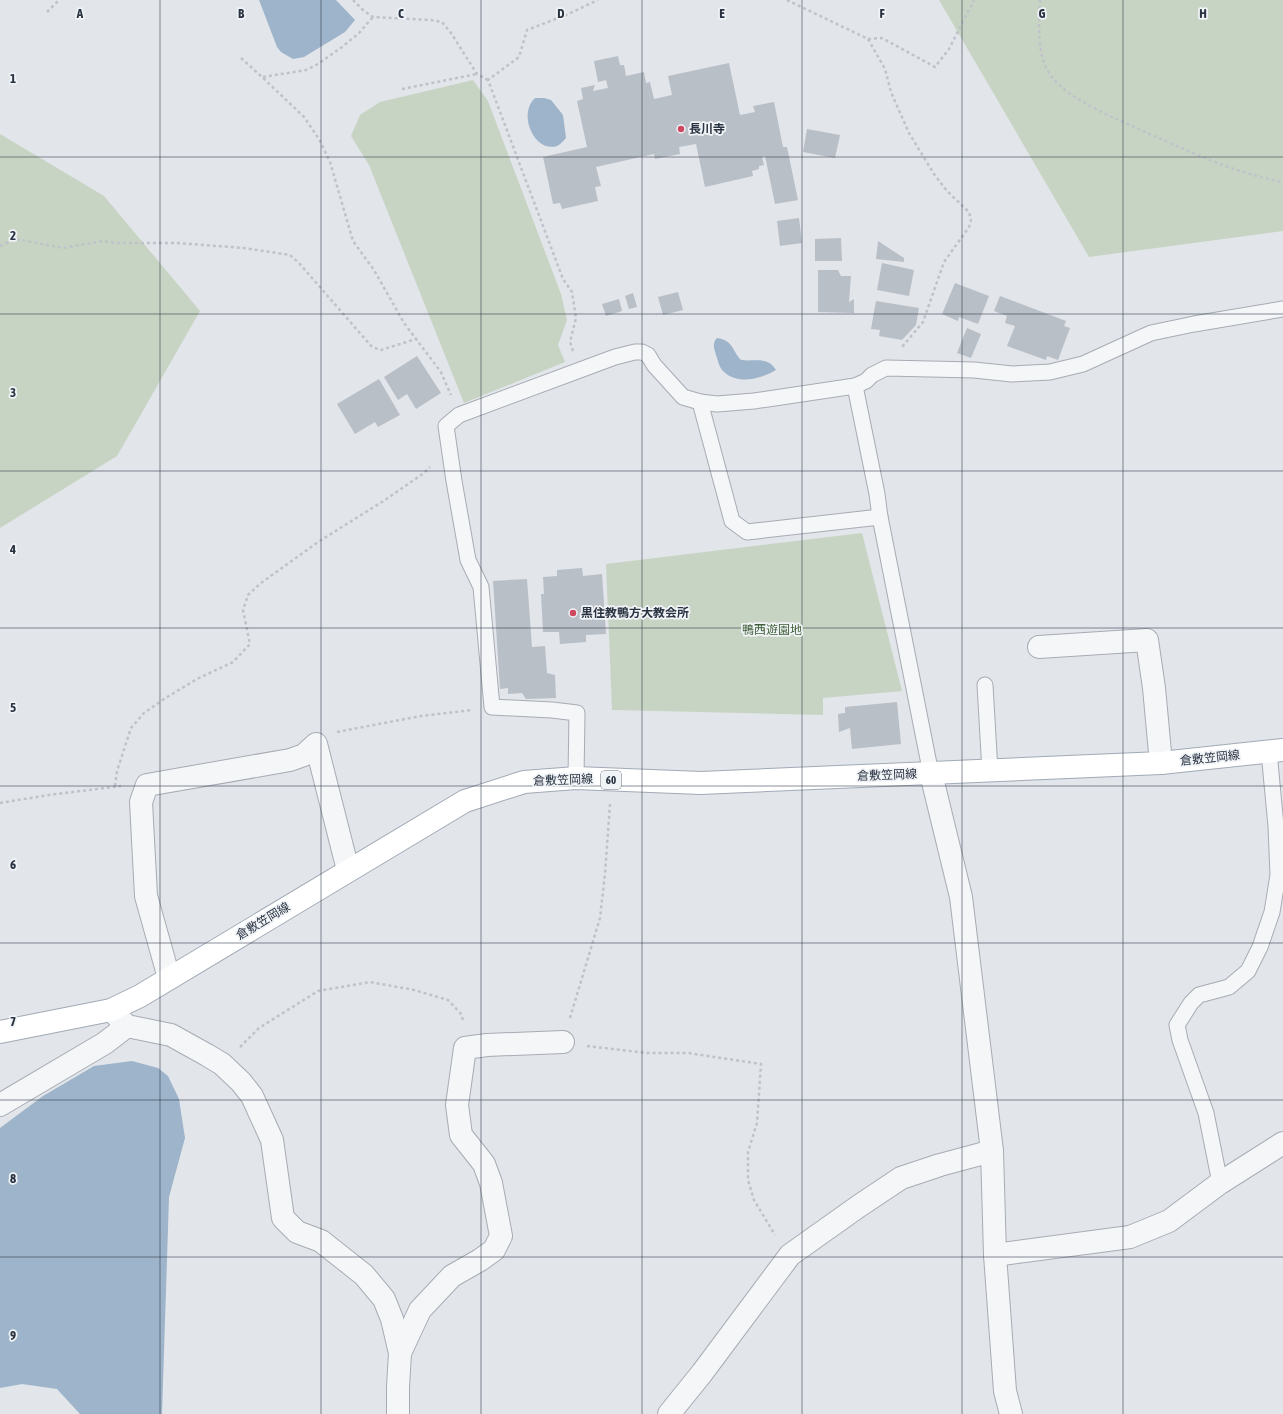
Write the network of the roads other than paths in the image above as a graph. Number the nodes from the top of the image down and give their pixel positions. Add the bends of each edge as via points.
1 (1283, 308) edge
2 (855, 386) junction
3 (700, 402) junction
4 (880, 517) junction
5 (1038, 647) dead end
6 (985, 685) dead end
7 (1276, 751) edge
8 (1161, 763) junction
9 (990, 771) junction
10 (931, 774) junction
11 (576, 778) junction
12 (348, 870) junction
13 (169, 978) junction
14 (111, 1010) junction
15 (128, 1026) junction
16 (0, 1032) edge
17 (563, 1042) road end
18 (0, 1105) edge
19 (1283, 1143) edge
20 (992, 1151) junction
21 (1220, 1183) junction
22 (995, 1255) junction
23 (400, 1352) junction
24 (398, 1414) edge
25 (669, 1414) edge
26 (1011, 1414) edge

1 - 2 lane via 1151,333 1083,364 1050,372 1012,374 974,370 886,368
2 - 3 lane via 754,401 718,404
2 - 4 lane
3 - 4 lane via 732,521 746,532
3 - 11 lane via 683,397 648,355 635,352 615,356 459,415 446,426 468,560 481,587 492,707 577,713
4 - 10 lane
5 - 8 street via 1147,640
6 - 9 lane
7 - 8 main road, 倉敷笠岡線 / 60
7 - 21 lane via 1278,875 1272,912 1260,947 1248,971 1229,987 1199,995 1177,1025 1206,1113
8 - 9 main road, 倉敷笠岡線 / 60
9 - 10 main road, 倉敷笠岡線 / 60
10 - 11 main road, 倉敷笠岡線 / 60 via 701,783
10 - 20 street via 961,897
11 - 12 main road, 倉敷笠岡線 / 60 via 524,782 466,801
12 - 13 main road, 倉敷笠岡線 / 60
12 - 13 street via 316,744 304,755 290,760 147,785 141,802 146,896
13 - 14 main road, 倉敷笠岡線 / 60
14 - 15 street
14 - 16 main road, 倉敷笠岡線 / 60
15 - 18 street via 105,1043
15 - 23 street via 172,1035 222,1064 241,1082 252,1096 272,1140 283,1218 297,1232 321,1241 364,1275 384,1299
17 - 23 street via 466,1048 457,1105 461,1134 484,1164 491,1183 501,1236 494,1250 452,1276 420,1310
19 - 21 street
20 - 22 street
20 - 25 street via 901,1178 790,1255
21 - 22 street via 1169,1221 1130,1237
22 - 26 street via 1005,1391
23 - 24 street

